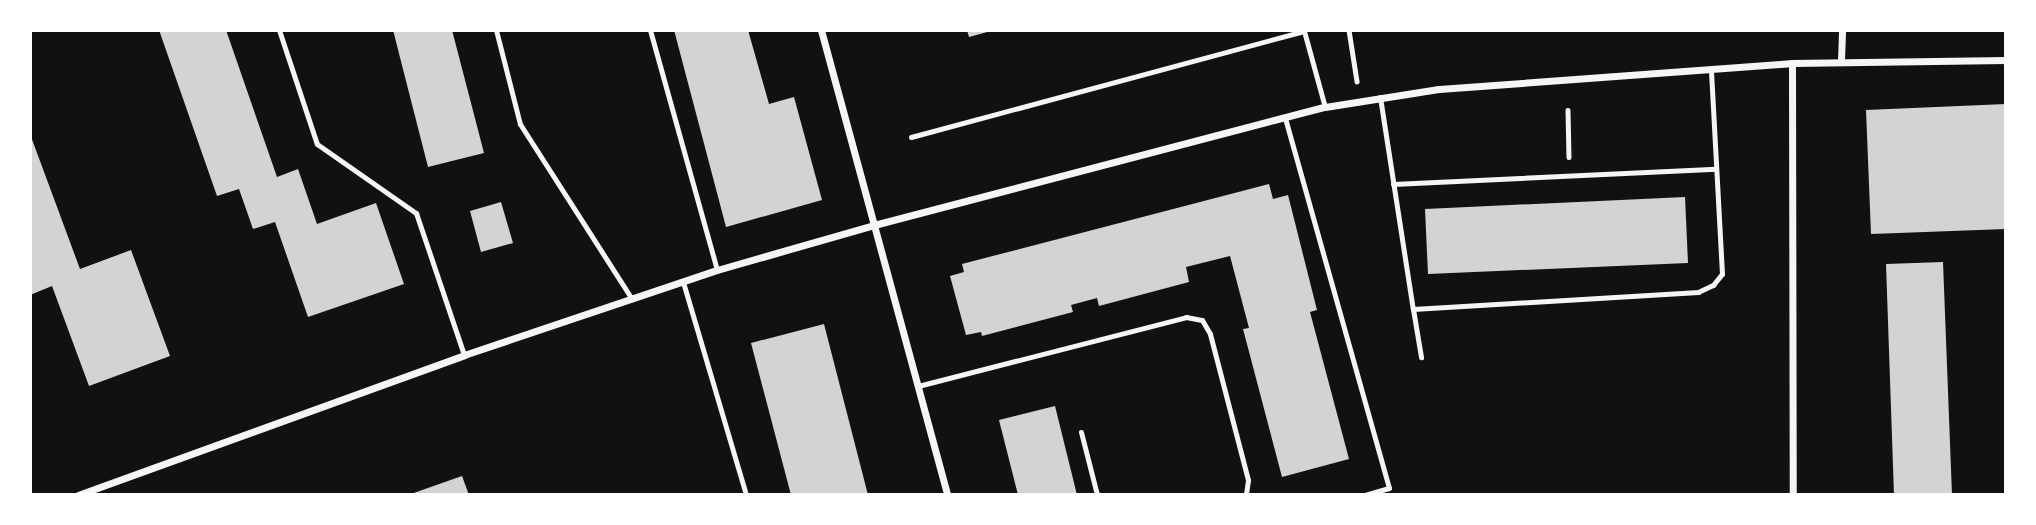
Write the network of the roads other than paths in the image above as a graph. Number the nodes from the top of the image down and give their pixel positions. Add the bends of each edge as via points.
1 (279, 30) edge
2 (496, 30) edge
3 (650, 30) edge
4 (821, 30) edge
5 (1842, 30) edge
6 (2006, 60) edge
7 (1841, 61) junction
8 (1792, 63) junction
9 (1711, 71) junction
10 (1380, 97) junction
11 (1325, 107) junction
12 (1284, 118) junction
13 (911, 137) dead end
14 (1716, 169) junction
15 (1393, 184) junction
16 (874, 225) junction
17 (717, 270) junction
18 (683, 282) junction
19 (632, 300) junction
20 (1413, 309) junction
21 (464, 355) junction
22 (1421, 357) dead end
23 (918, 386) junction
24 (1081, 432) dead end
25 (1390, 492) edge
26 (78, 495) edge
27 (746, 495) edge
28 (947, 495) edge
29 (1097, 495) edge
30 (1246, 495) edge
31 (1364, 495) edge
32 (1793, 495) edge

1 - 21 lane via 317,144 416,213
2 - 19 lane via 520,124
3 - 17 lane
4 - 16 street
5 - 7 street
6 - 7 street
7 - 8 street
8 - 9 street
8 - 32 street
9 - 10 street
9 - 14 lane
10 - 11 street
10 - 15 lane
11 - 12 street
11 - 13 lane via 1304,32
12 - 16 street
12 - 25 lane
14 - 15 lane
14 - 20 lane via 1722,274 1698,292
15 - 20 lane
16 - 17 street
16 - 23 street
17 - 18 street
18 - 19 street
18 - 27 lane
19 - 21 street
20 - 22 lane
21 - 26 street
23 - 28 street
23 - 30 lane via 1186,317 1202,320 1210,334 1245,466
24 - 29 lane
25 - 31 lane

